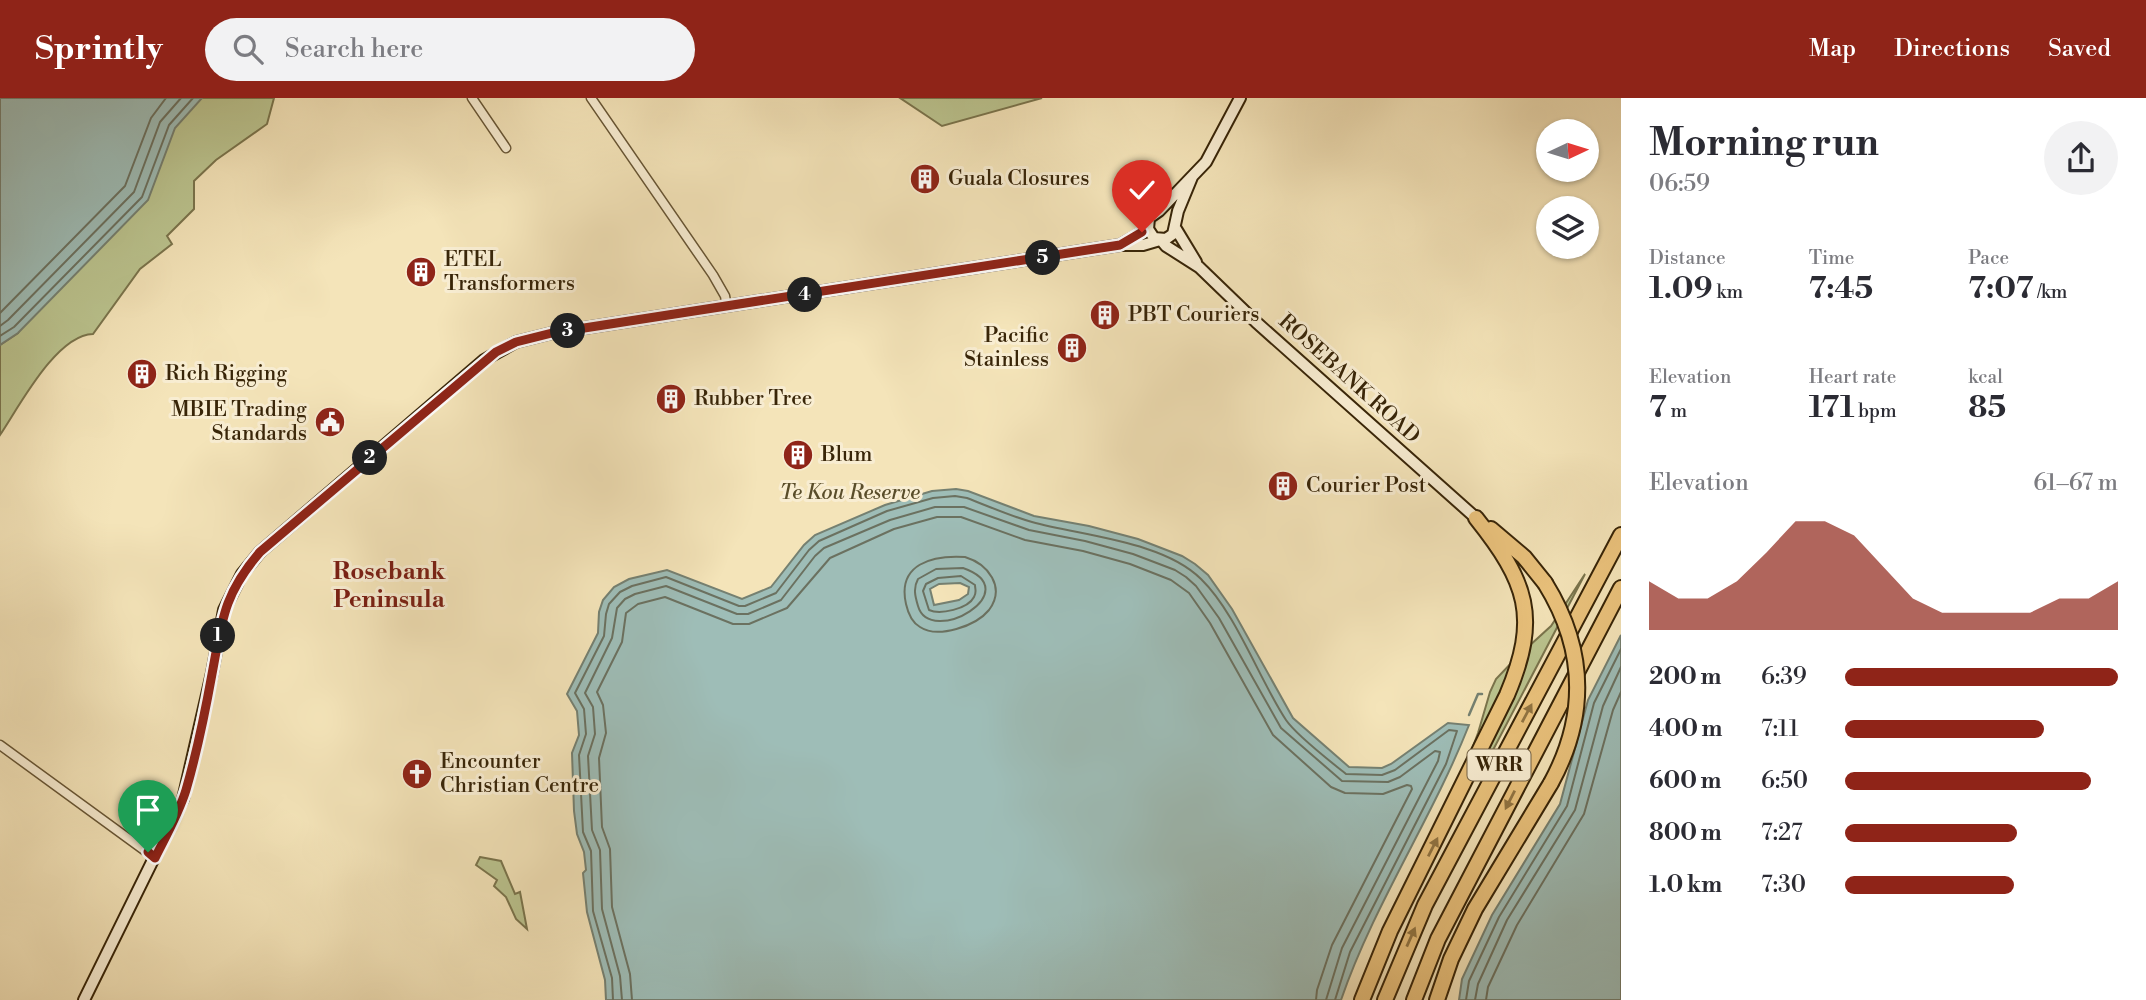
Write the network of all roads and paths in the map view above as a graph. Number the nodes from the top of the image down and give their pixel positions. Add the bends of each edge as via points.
1 (472, 98) edge
2 (591, 98) edge
3 (1240, 98) edge
4 (506, 148) dead end
5 (1192, 177) junction
6 (1159, 211) junction
7 (1176, 226) junction
8 (1148, 229) junction
9 (1161, 240) junction
10 (1120, 245) junction
11 (1199, 267) junction
12 (727, 307) junction
13 (1476, 518) junction
14 (1621, 535) edge
15 (1621, 588) edge
16 (0, 745) edge
17 (155, 858) junction
18 (84, 1000) edge
19 (1362, 1000) edge
20 (1385, 1000) edge
21 (1414, 1000) edge
22 (1437, 1000) edge

1 - 4 street
2 - 12 street via 713,275
3 - 5 main road via 1206,162
5 - 6 main road
5 - 7 main road
6 - 7 main road via 1172,216
6 - 8 main road via 1149,218
7 - 9 main road via 1169,238
7 - 11 main road, ROSEBANK ROAD
8 - 9 main road
8 - 10 main road
9 - 10 main road
9 - 11 main road, ROSEBANK ROAD
10 - 12 main road
11 - 13 main road, ROSEBANK ROAD
12 - 17 main road via 552,333 506,346 260,552 236,584 224,610 187,788
19 -> 13 highway via 1390,931 1519,664 1525,632 1522,594 1503,553
13 - 22 highway, bridge via 1524,557 1545,583 1560,609 1574,652 1578,684 1567,750 1475,909
20 -> 14 highway, WRR via 1425,905
15 -> 21 highway, WRR via 1438,939
16 - 17 street
17 - 18 main road

